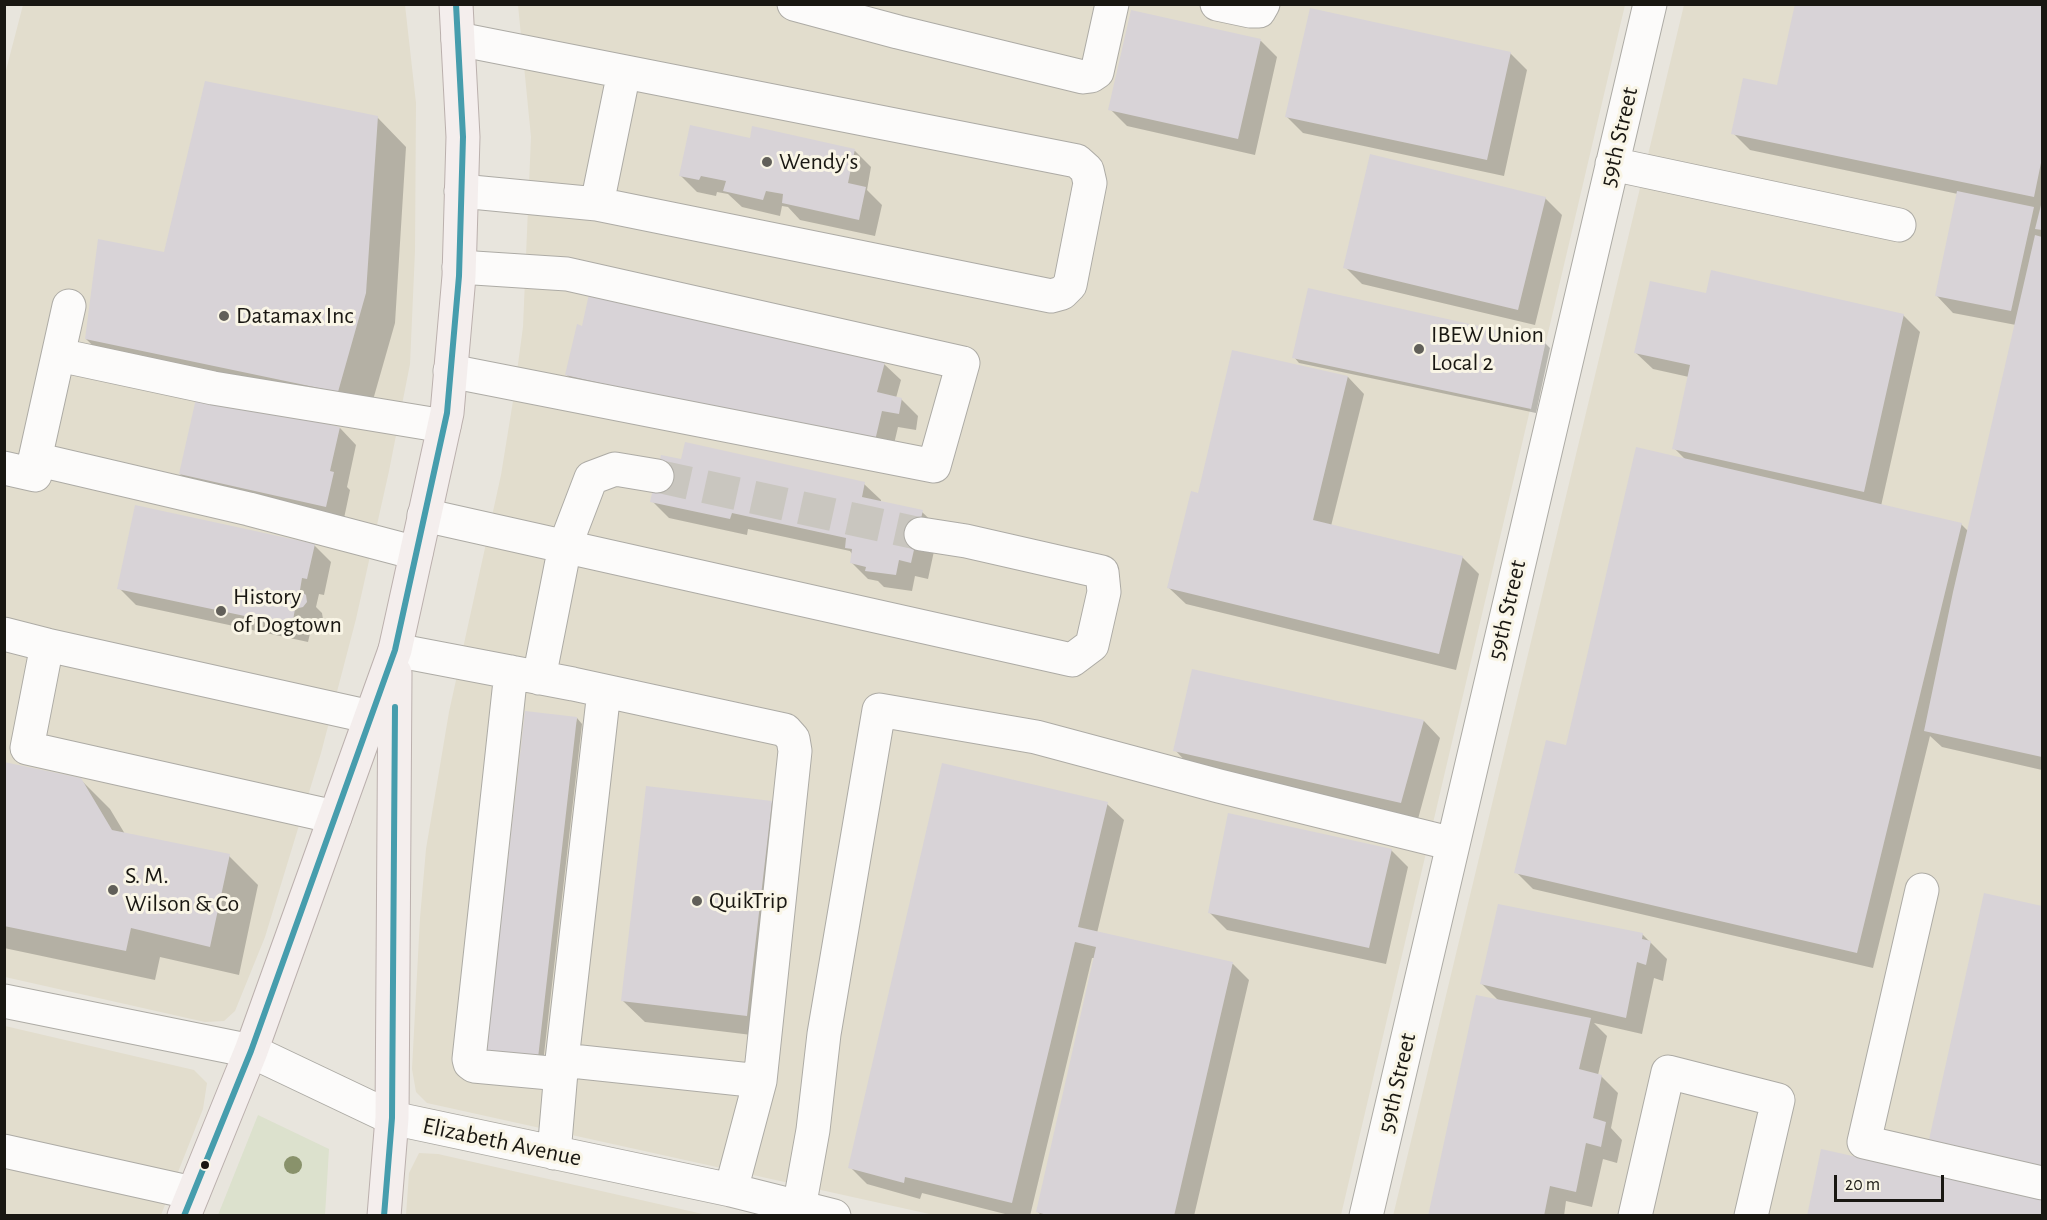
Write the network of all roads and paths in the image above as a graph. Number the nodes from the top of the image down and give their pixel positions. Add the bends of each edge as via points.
1 (456, 4) edge
2 (1112, 4) edge
3 (1217, 4) edge
4 (1263, 4) edge
5 (1650, 4) edge
6 (810, 6) edge
7 (458, 39) junction
8 (624, 72) junction
9 (1612, 164) junction
10 (461, 190) junction
11 (597, 204) junction
12 (1899, 225) dead end
13 (459, 267) junction
14 (69, 306) dead end
15 (59, 355) junction
16 (450, 371) junction
17 (444, 426) junction
18 (20, 464) edge
19 (657, 476) tunnel mouth
20 (424, 515) junction
21 (921, 534) tunnel mouth
22 (565, 546) junction
23 (416, 553) junction
24 (4, 634) edge
25 (47, 645) junction
26 (395, 650) junction
27 (525, 675) junction
28 (604, 692) junction
29 (371, 717) junction
30 (335, 817) junction
31 (1453, 844) junction
32 (1922, 890) dead end
33 (4, 1000) edge
34 (250, 1051) junction
35 (562, 1067) junction
36 (760, 1081) junction
37 (392, 1118) junction
38 (4, 1151) edge
39 (554, 1153) junction
40 (2043, 1183) edge
41 (731, 1190) junction
42 (189, 1204) edge
43 (799, 1208) junction
44 (384, 1215) edge
45 (834, 1215) edge
46 (1366, 1215) edge
47 (1635, 1215) edge
48 (1751, 1215) edge

1 - 7 main road
2 - 6 street via 1097,72 1083,77 898,32
3 - 4 street via 1250,11 1259,11
5 - 9 street, 59th Street
7 - 8 street
7 - 10 main road via 463,137
8 - 11 street
8 - 11 street via 1077,161 1087,170 1090,183 1070,285 1051,296
9 - 12 street
9 - 31 street, 59th Street
10 - 11 street
10 - 13 main road
13 - 16 main road
13 - 16 street via 567,274 963,363 934,466
14 - 15 street
15 - 17 street via 213,388
15 - 18 street
16 - 17 main road
17 - 20 main road
18 - 23 street via 249,509
19 - 22 street via 615,469 591,478
20 - 22 street
20 - 23 main road
21 - 22 street via 966,541 999,525 1050,537 1085,567 1102,572 1104,592 1092,645 1072,660
22 - 27 street
23 - 26 main road
24 - 25 street
25 - 29 street
25 - 30 street via 27,748
26 - 27 street
26 - 29 main road
26 - 37 main road
27 - 28 street
27 - 35 street via 469,1059 474,1065
28 - 35 street
28 - 36 street via 785,730 793,740 795,751
29 - 30 main road
30 - 34 main road
31 - 43 street via 1036,736 879,710
31 - 46 street, 59th Street
32 - 40 street via 1864,1142
33 - 34 street, Elizabeth Avenue
34 - 37 street, Elizabeth Avenue
34 - 42 main road
35 - 36 street
35 - 39 street
36 - 41 street
37 - 39 street, Elizabeth Avenue
37 - 44 main road
38 - 42 street
39 - 41 street, Elizabeth Avenue
41 - 43 street, Elizabeth Avenue
43 - 45 street, Elizabeth Avenue
47 - 48 street via 1668,1072 1778,1100

